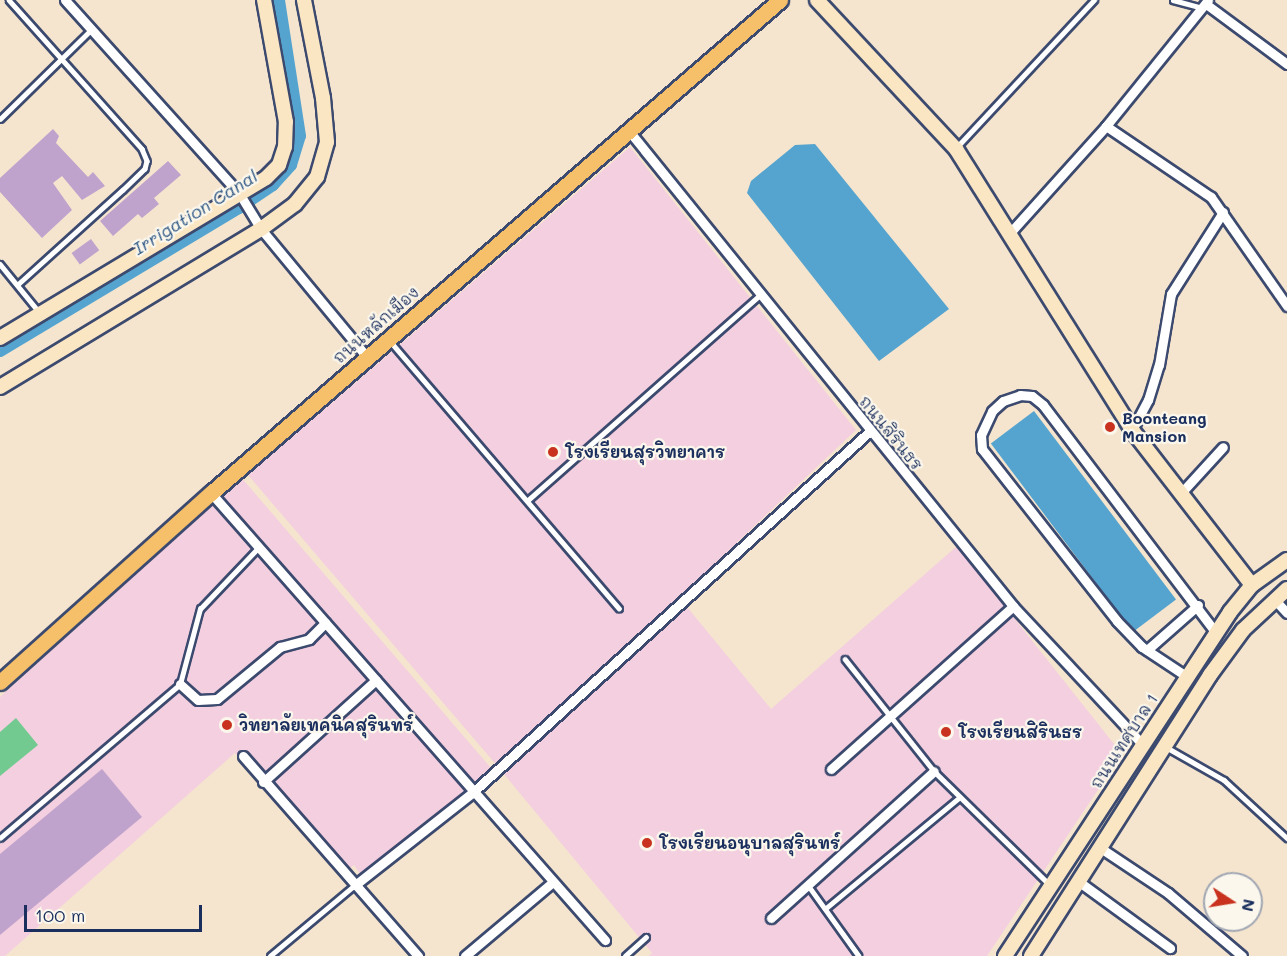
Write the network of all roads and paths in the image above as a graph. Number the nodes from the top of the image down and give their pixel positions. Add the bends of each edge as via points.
1 (9, 0) edge
2 (65, 0) edge
3 (264, 0) edge
4 (304, 0) edge
5 (780, 0) edge
6 (816, 0) edge
7 (1094, 0) edge
8 (1173, 0) edge
9 (1205, 4) edge
10 (92, 29) junction
11 (61, 58) junction
12 (1287, 64) edge
13 (0, 119) edge
14 (1106, 126) junction
15 (629, 131) junction
16 (956, 149) junction
17 (239, 193) junction
18 (1223, 212) junction
19 (261, 229) junction
20 (1008, 235) junction
21 (0, 264) edge
22 (19, 284) junction
23 (760, 295) junction
24 (1287, 306) edge
25 (41, 314) junction
26 (0, 338) edge
27 (388, 339) junction
28 (367, 357) junction
29 (0, 387) edge
30 (1132, 430) junction
31 (870, 431) junction
32 (1223, 447) dead end
33 (211, 493) junction
34 (1181, 494) junction
35 (527, 501) junction
36 (259, 548) junction
37 (1287, 560) edge
38 (1252, 585) junction
39 (1287, 589) edge
40 (1274, 599) junction
41 (1198, 605) junction
42 (1014, 606) junction
43 (619, 608) dead end
44 (1287, 613) edge
45 (325, 623) junction
46 (1216, 633) junction
47 (1147, 650) junction
48 (845, 659) dead end
49 (1186, 676) junction
50 (376, 680) junction
51 (0, 682) edge
52 (180, 684) junction
53 (891, 717) junction
54 (1141, 743) junction
55 (1163, 745) junction
56 (243, 756) dead end
57 (831, 769) dead end
58 (934, 771) junction
59 (263, 782) junction
60 (472, 793) junction
61 (960, 797) junction
62 (0, 838) edge
63 (1287, 838) edge
64 (1100, 847) junction
65 (1078, 881) junction
66 (553, 882) junction
67 (355, 885) junction
68 (808, 885) junction
69 (1050, 885) junction
70 (825, 909) junction
71 (771, 918) dead end
72 (646, 936) dead end
73 (605, 940) dead end
74 (1170, 948) dead end
75 (270, 956) edge
76 (418, 956) edge
77 (465, 956) edge
78 (625, 956) edge
79 (859, 956) edge
80 (1005, 956) edge
81 (1031, 956) edge
82 (1242, 956) edge

1 - 11 lane
2 - 10 street
3 - 17 street via 286,122 285,147 279,165 266,178
4 - 19 street via 323,98 327,142 317,177 295,204
5 - 15 main road, ถนนหลักเมือง
6 - 16 street
7 - 16 lane
8 - 9 lane
9 - 12 street
9 - 14 street
10 - 11 lane
10 - 17 street
11 - 13 lane
11 - 22 lane via 142,149 147,161 145,169
14 - 18 street via 1211,197
14 - 20 street
15 - 23 street, ถนนสิรินธร
15 - 27 main road, ถนนหลักเมือง
16 - 20 street
17 - 19 street
17 - 25 street
18 - 24 street
18 - 30 street via 1171,294 1159,365 1148,400
19 - 28 street
19 - 29 street
20 - 30 street
21 - 22 lane
22 - 25 lane
23 - 31 street, ถนนสิรินธร
23 - 35 lane
25 - 26 street
27 - 28 main road, ถนนหลักเมือง
27 - 35 lane
28 - 33 main road, ถนนหลักเมือง
30 - 34 street
31 - 42 street, ถนนสิรินธร
31 - 60 street
32 - 34 street
33 - 36 street
33 - 51 main road, ถนนหลักเมือง
34 - 38 street
35 - 43 lane
36 - 45 street
36 - 52 lane via 200,609
37 - 38 street, ถนนเทศบาล 1
38 - 46 street, ถนนเทศบาล 1
39 - 40 street
40 - 44 street
40 - 55 street via 1237,639
41 - 46 street
41 - 47 street
41 - 47 street via 1043,405 1032,396 1020,395 1003,401 984,425 982,449 1117,621
42 - 53 street
42 - 54 street, ถนนสิรินธร
45 - 50 street
45 - 52 street via 309,639 280,647 218,699 198,700
46 - 49 street, ถนนเทศบาล 1
47 - 49 street
48 - 53 lane
49 - 54 street, ถนนเทศบาล 1
50 - 59 street
50 - 60 street
52 - 62 lane
53 - 57 street
53 - 58 lane
54 - 69 street, ถนนเทศบาล 1
55 - 63 lane via 1224,780
55 - 64 street
56 - 59 street
58 - 61 lane
58 - 68 street
59 - 67 street
60 - 66 street
60 - 67 street
61 - 69 lane
61 - 70 lane
64 - 65 street
64 - 82 street via 1168,893
65 - 74 street
65 - 81 street
66 - 73 street
66 - 77 street
67 - 75 lane
67 - 76 street
68 - 70 lane
68 - 71 street
69 - 80 street, ถนนเทศบาล 1
70 - 79 lane
72 - 78 lane

